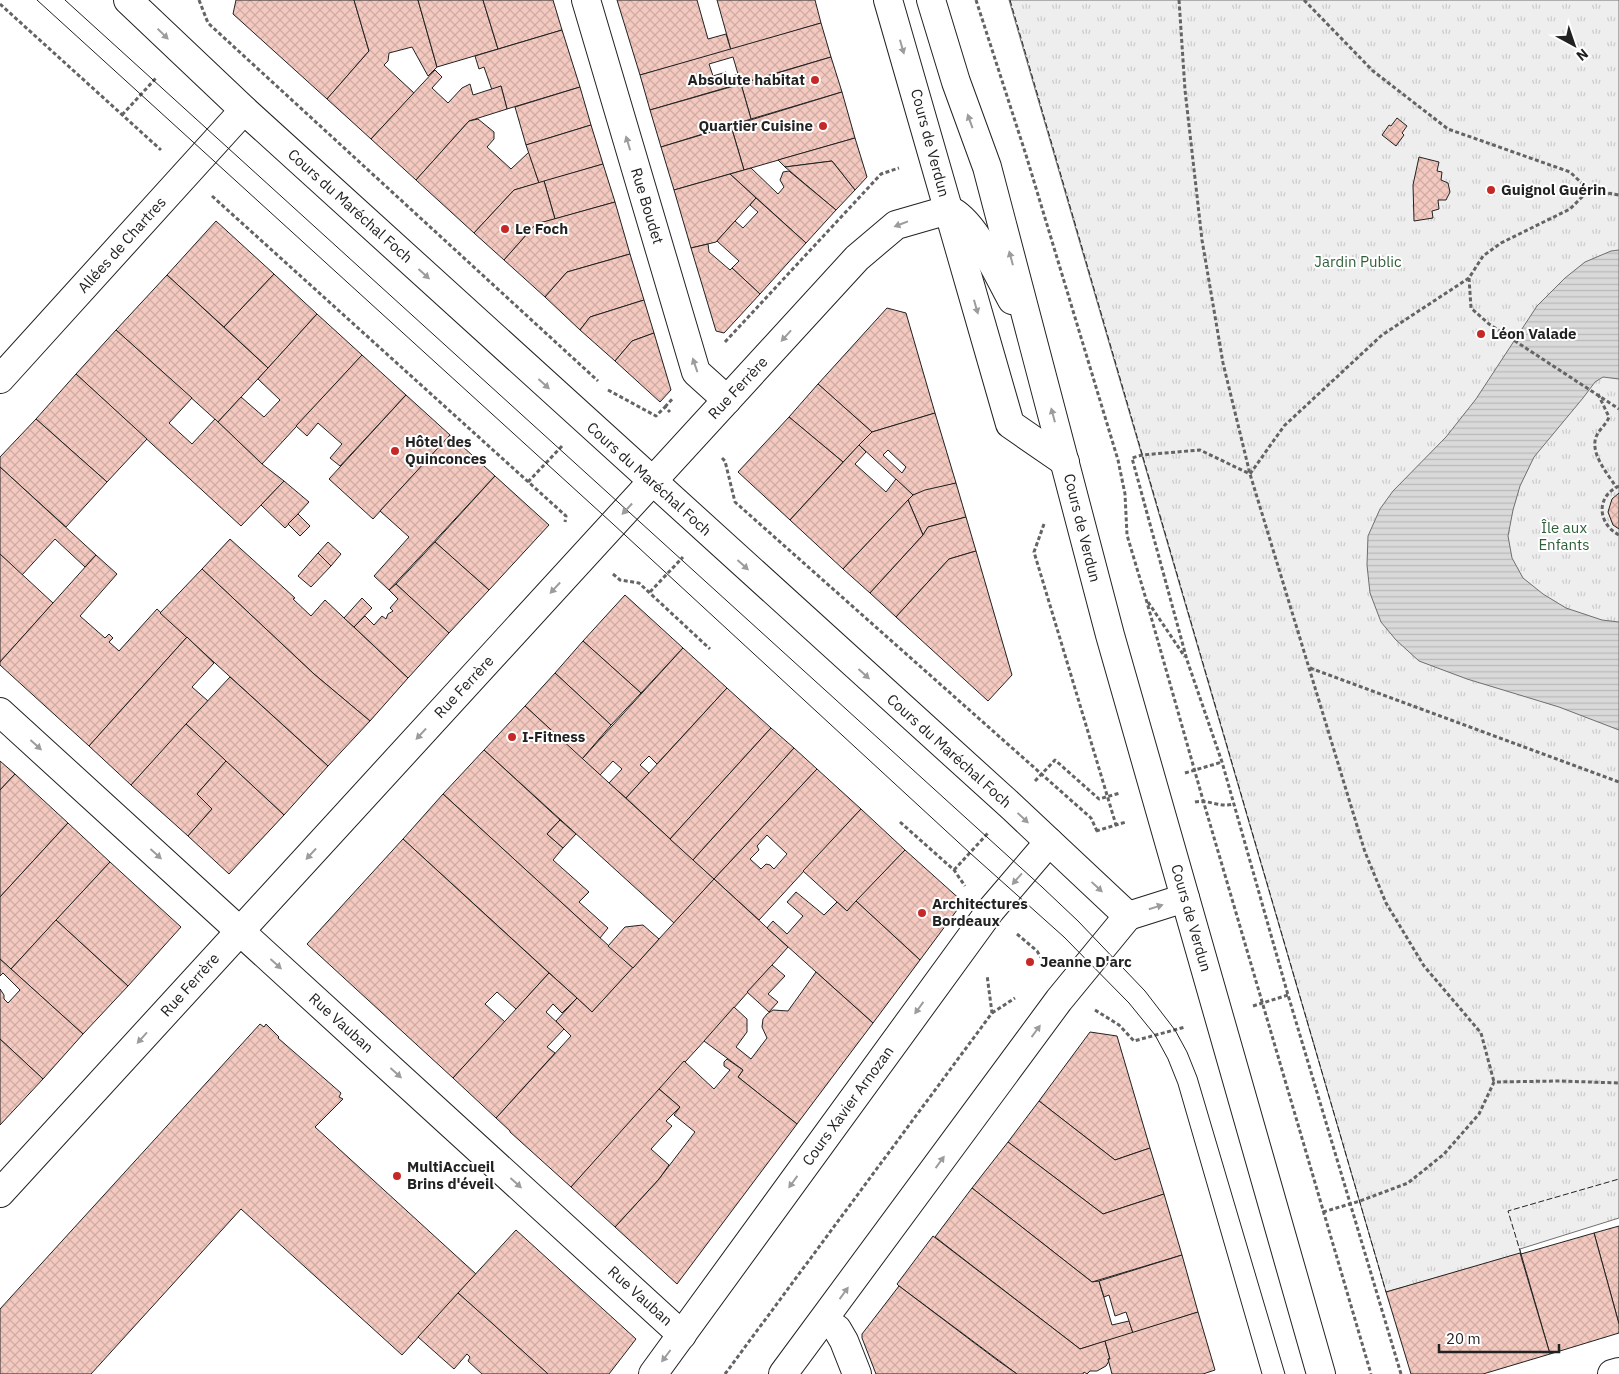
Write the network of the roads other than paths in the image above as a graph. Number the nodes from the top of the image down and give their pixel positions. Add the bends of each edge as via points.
1 (128, 0) edge
2 (586, 0) edge
3 (888, 0) edge
4 (931, 0) edge
5 (244, 110) junction
6 (948, 210) junction
7 (1031, 334) junction
8 (0, 379) edge
9 (727, 400) junction
10 (1065, 462) junction
11 (652, 482) junction
12 (0, 712) edge
13 (1049, 842) junction
14 (1185, 898) junction
15 (1128, 916) junction
16 (240, 931) junction
17 (0, 1193) edge
18 (824, 1320) junction
19 (682, 1334) junction
20 (1619, 1372) edge
21 (653, 1374) edge
22 (783, 1374) edge
23 (857, 1374) edge
24 (1321, 1374) edge
25 (1612, 1374) edge

1 -> 5 street, Cours du Maréchal Foch
9 -> 2 street, Rue Boudet via 696,372
3 -> 6 street, Cours de Verdun
7 -> 4 street, Cours de Verdun via 987,167
5 - 8 street, Allées de Chartres
5 -> 11 street, Cours du Maréchal Foch
6 - 7 street via 958,214 973,231
6 -> 9 street, Rue Ferrère via 896,225 857,258
6 -> 10 street, Cours de Verdun via 1010,424
10 -> 7 street, Cours de Verdun
9 - 11 street, Rue Ferrère
10 - 14 street, Cours de Verdun via 1110,635
11 -> 13 street, Cours du Maréchal Foch
11 -> 16 street, Rue Ferrère
12 -> 16 street, Rue Vauban
13 -> 15 street, Cours du Maréchal Foch
13 -> 19 street, Cours Xavier Arnozan via 990,910
15 -> 14 street
14 - 24 street, Cours de Verdun
18 -> 15 street via 1060,1000
16 -> 17 street, Rue Ferrère
16 -> 19 street, Rue Vauban
18 - 22 street
18 - 23 street via 837,1329
19 -> 21 street, Cours Xavier Arnozan
20 - 25 street

